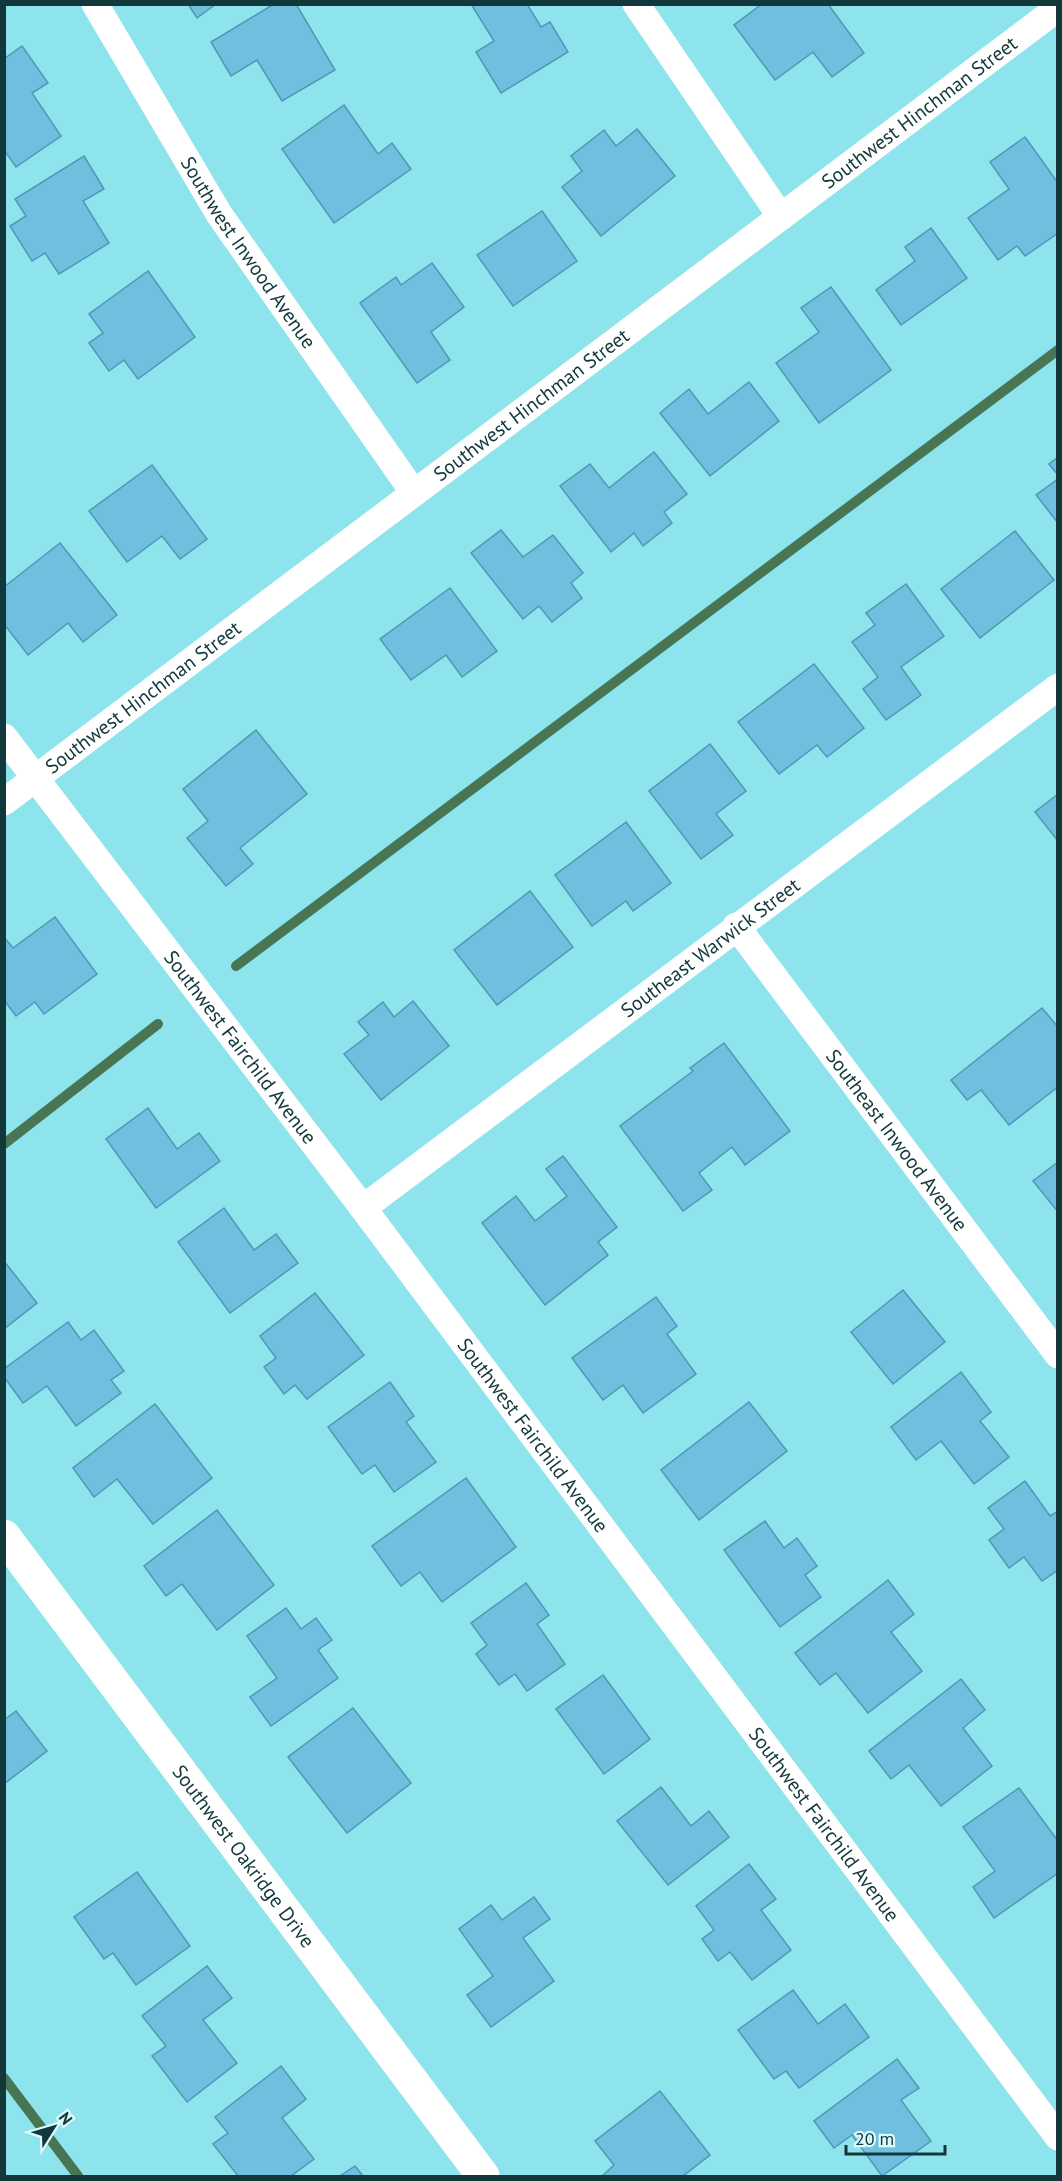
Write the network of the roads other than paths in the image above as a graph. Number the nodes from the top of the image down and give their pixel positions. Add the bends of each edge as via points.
1 (95, 4) edge
2 (636, 4) edge
3 (1058, 8) edge
4 (781, 217) junction
5 (414, 493) junction
6 (1058, 687) edge
7 (4, 737) edge
8 (35, 778) junction
9 (4, 801) edge
10 (736, 926) junction
11 (363, 1208) junction
12 (1058, 1355) edge
13 (4, 1536) edge
14 (1058, 2137) edge
15 (483, 2176) edge

1 - 5 street, Southwest Inwood Avenue via 219,214
2 - 4 street
3 - 4 street, Southwest Hinchman Street
4 - 5 street, Southwest Hinchman Street
5 - 8 street, Southwest Hinchman Street
6 - 10 street, Southeast Warwick Street
7 - 8 street, Southwest Fairchild Avenue
8 - 9 street, Southwest Hinchman Street
8 - 11 street, Southwest Fairchild Avenue
10 - 11 street, Southeast Warwick Street
10 - 12 street, Southeast Inwood Avenue
11 - 14 street, Southwest Fairchild Avenue
13 - 15 street, Southwest Oakridge Drive

